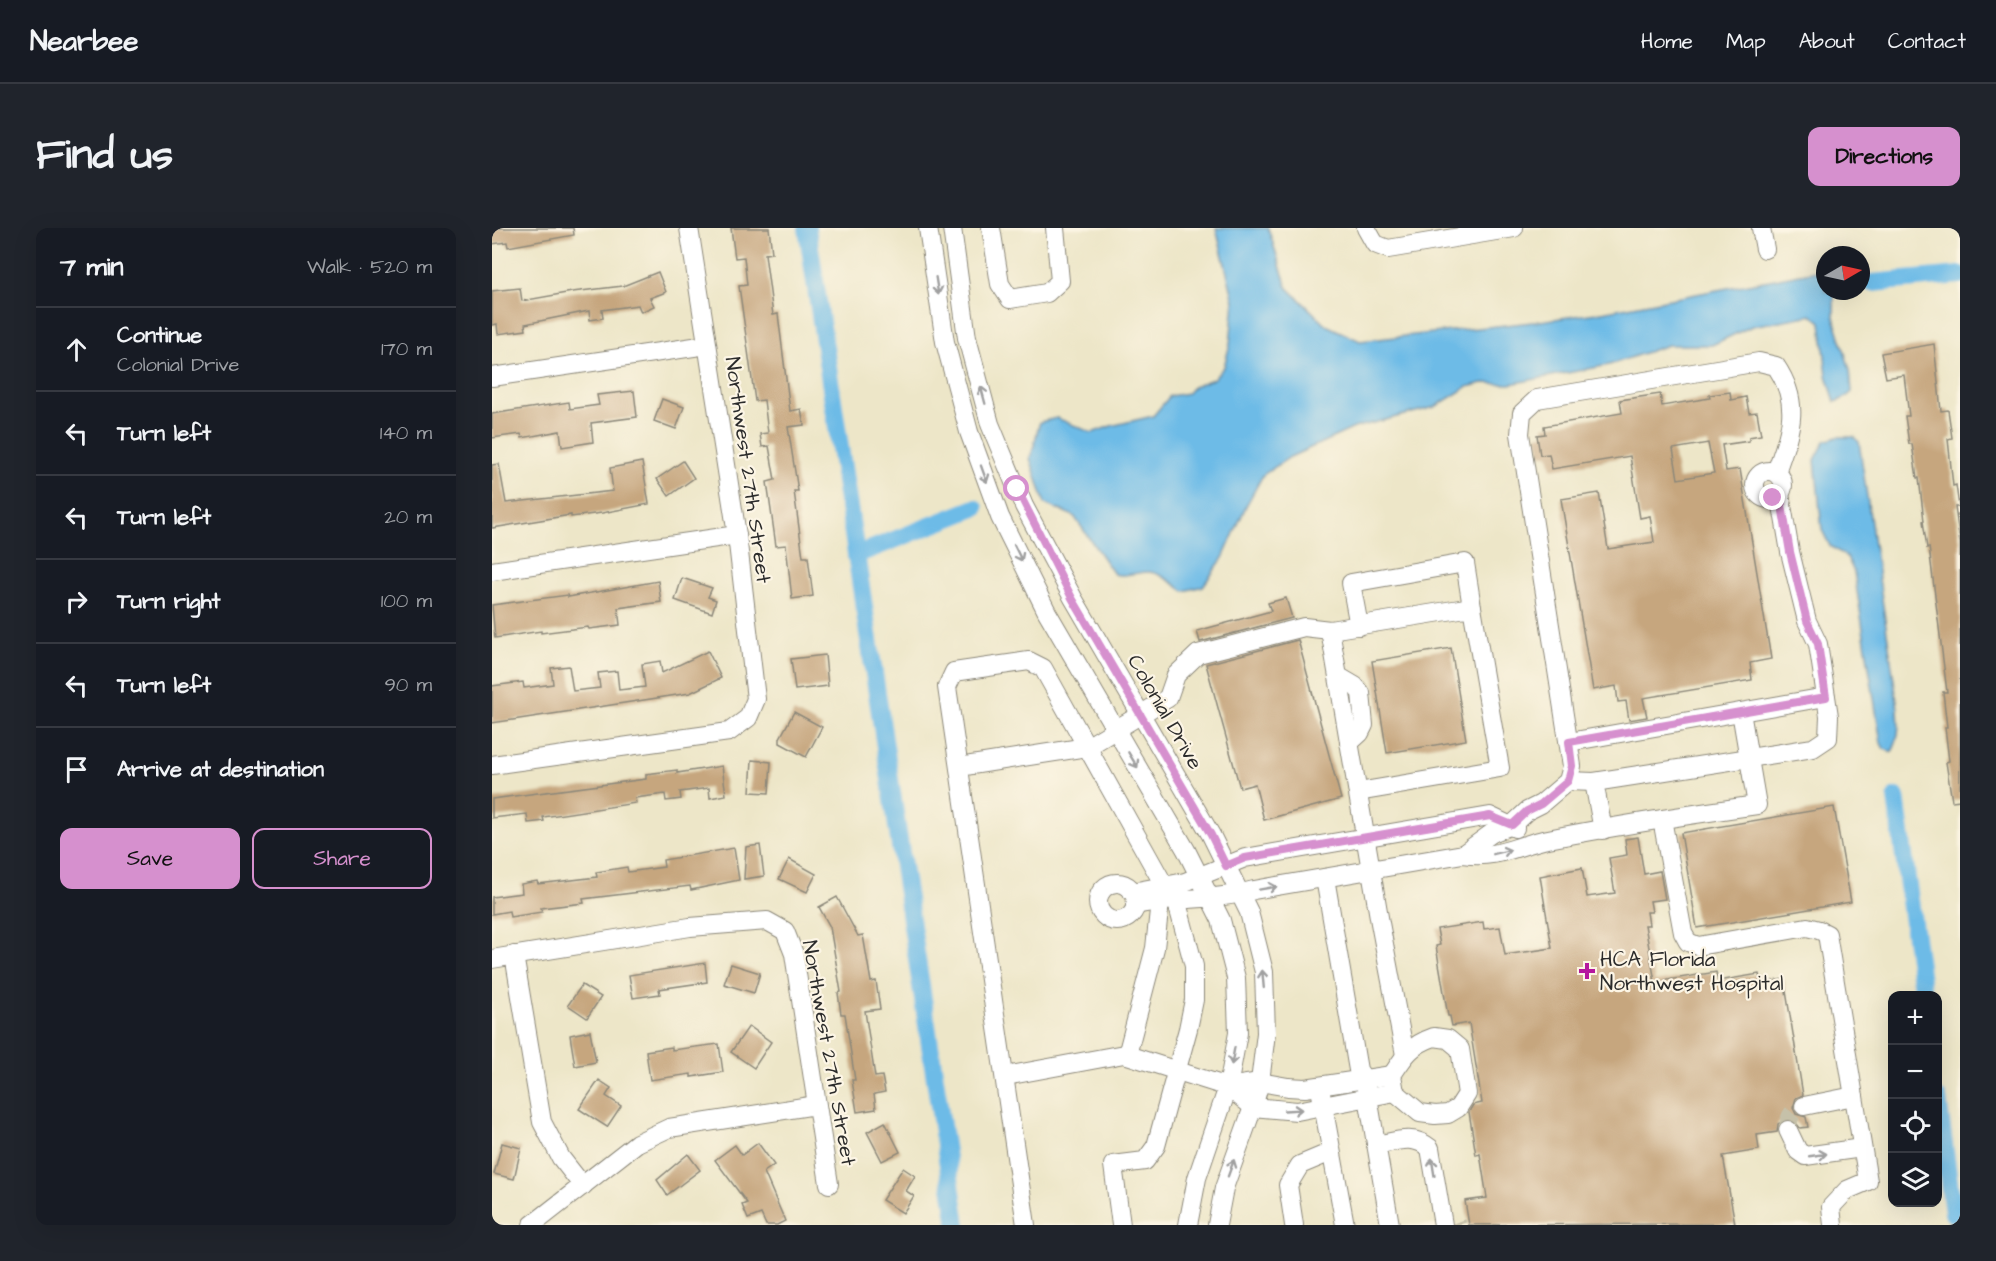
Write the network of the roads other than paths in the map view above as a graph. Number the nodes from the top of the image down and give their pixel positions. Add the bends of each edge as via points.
1 (689, 228) edge
2 (928, 228) edge
3 (952, 228) edge
4 (991, 228) edge
5 (1055, 228) edge
6 (1366, 228) edge
7 (1514, 228) edge
8 (1761, 228) edge
9 (1765, 249) dead end
10 (707, 345) junction
11 (492, 377) edge
12 (1776, 472) junction
13 (1780, 494) junction
14 (1024, 506) junction
15 (1000, 517) junction
16 (737, 536) junction
17 (492, 571) edge
18 (1072, 598) junction
19 (1472, 607) junction
20 (1047, 612) junction
21 (1359, 626) junction
22 (1330, 630) junction
23 (1826, 697) junction
24 (1741, 712) junction
25 (1140, 714) junction
26 (1115, 730) junction
27 (1569, 742) junction
28 (1087, 747) junction
29 (1749, 758) junction
30 (492, 765) edge
31 (959, 767) junction
32 (1568, 781) junction
33 (1594, 782) junction
34 (1358, 792) junction
35 (1662, 819) junction
36 (1512, 825) junction
37 (1603, 830) junction
38 (1366, 839) junction
39 (1541, 841) junction
40 (1462, 854) junction
41 (1226, 866) junction
42 (1371, 869) junction
43 (1200, 877) junction
44 (1325, 878) junction
45 (1240, 894) junction
46 (1166, 895) junction
47 (1210, 897) junction
48 (1134, 898) dead end
49 (514, 955) junction
50 (492, 959) edge
51 (1127, 1055) junction
52 (1405, 1055) junction
53 (1177, 1071) junction
54 (1006, 1076) junction
55 (1260, 1082) junction
56 (1394, 1083) junction
57 (1321, 1086) junction
58 (1228, 1087) junction
59 (1366, 1088) junction
60 (1854, 1096) junction
61 (816, 1105) junction
62 (1323, 1106) junction
63 (1804, 1106) tunnel mouth
64 (1253, 1107) junction
65 (1788, 1130) dead end
66 (1376, 1145) junction
67 (1862, 1148) junction
68 (1331, 1152) junction
69 (829, 1184) dead end
70 (583, 1186) junction
71 (1447, 1219) edge
72 (532, 1225) edge
73 (1026, 1225) edge
74 (1121, 1225) edge
75 (1188, 1225) edge
76 (1217, 1225) edge
77 (1294, 1225) edge
78 (1345, 1225) edge
79 (1390, 1225) edge
80 (1833, 1225) edge

1 - 10 street, Northwest 27th Street
2 -> 15 street via 945,342 969,432
14 -> 3 street, Colonial Drive via 990,424 968,338
4 - 5 street via 1000,284 1010,299 1047,293 1060,281
6 - 7 street via 1375,244 1388,249
8 - 9 street
10 - 11 street
10 - 16 street, Northwest 27th Street
12 - 13 street via 1783,482
12 - 13 street via 1760,474 1756,490 1769,499
12 - 27 street via 1791,429 1791,404 1786,381 1776,366 1760,362 1537,399 1522,413 1520,434
13 - 23 street via 1807,621 1818,644
14 - 15 street
14 - 18 street, Colonial Drive
15 -> 20 street
16 - 17 street
16 - 30 street, Northwest 27th Street via 756,699 748,718 729,732
18 - 20 street
18 - 25 street, Colonial Drive
19 - 21 street
19 - 21 street via 1465,563 1351,583
19 - 34 street via 1500,768
20 - 26 street
21 - 22 street
22 - 25 street via 1304,627 1198,654 1176,675 1168,698
22 - 34 street
23 - 24 street
23 - 29 street via 1828,738 1813,748
24 - 27 street
24 - 29 street
25 - 26 street
25 - 41 street, Colonial Drive
26 - 28 street
26 -> 43 street
27 - 32 street via 1572,766
28 - 31 street
28 - 31 street via 1043,668 1029,661 954,672 947,687
28 - 46 street
29 - 33 street
29 - 35 street via 1757,805
31 - 54 street
32 - 33 street
32 - 36 street
33 - 37 street
34 - 38 street
35 - 37 street
35 - 60 street via 1683,933 1688,942 1698,946 1807,927 1827,934
36 - 38 street via 1490,816
36 - 39 street
36 - 40 street via 1492,833
37 - 39 street
38 - 41 street via 1245,858
38 - 42 street
40 -> 39 street via 1501,853
40 - 42 street
41 - 43 street
41 - 45 street, Colonial Drive
42 - 44 street
42 - 52 street
43 - 46 street
43 - 47 street
45 -> 44 street
44 - 59 street via 1358,1070
45 - 47 street
55 -> 45 street, Colonial Drive via 1266,1033 1264,972 1249,912
46 - 47 street
46 - 48 street
46 - 51 street
46 - 53 street via 1194,966 1194,1000
47 -> 58 street via 1221,920 1236,978 1238,1033
49 - 50 street
49 - 61 street, Northwest 27th Street via 690,927 767,921 785,931 794,954
49 - 70 street via 542,1122 561,1158
51 - 53 street
51 - 54 street
52 - 56 street
52 - 56 street via 1418,1043 1434,1037 1448,1040 1460,1049 1467,1094 1458,1108 1448,1114 1420,1113
53 - 58 street
53 - 74 street via 1156,1146 1145,1161 1113,1165
54 - 73 street
55 - 57 street via 1288,1087
55 - 58 street
55 - 64 street, Colonial Drive
56 - 59 street
57 - 59 street
57 - 62 street
58 - 64 street
58 - 75 street via 1197,1178
59 - 62 street
59 - 66 street
60 - 63 street
60 - 67 street
61 - 69 street, Northwest 27th Street
61 - 70 street via 669,1128 637,1143
64 -> 62 street via 1297,1111
62 - 68 street
76 -> 64 street, Colonial Drive via 1224,1188
65 -> 67 street via 1798,1151 1805,1156
71 -> 66 street via 1430,1148 1413,1139
66 - 79 street
67 - 80 street via 1868,1181 1847,1190 1832,1207
68 - 77 street via 1300,1164 1288,1185
68 - 78 street
70 - 72 street

